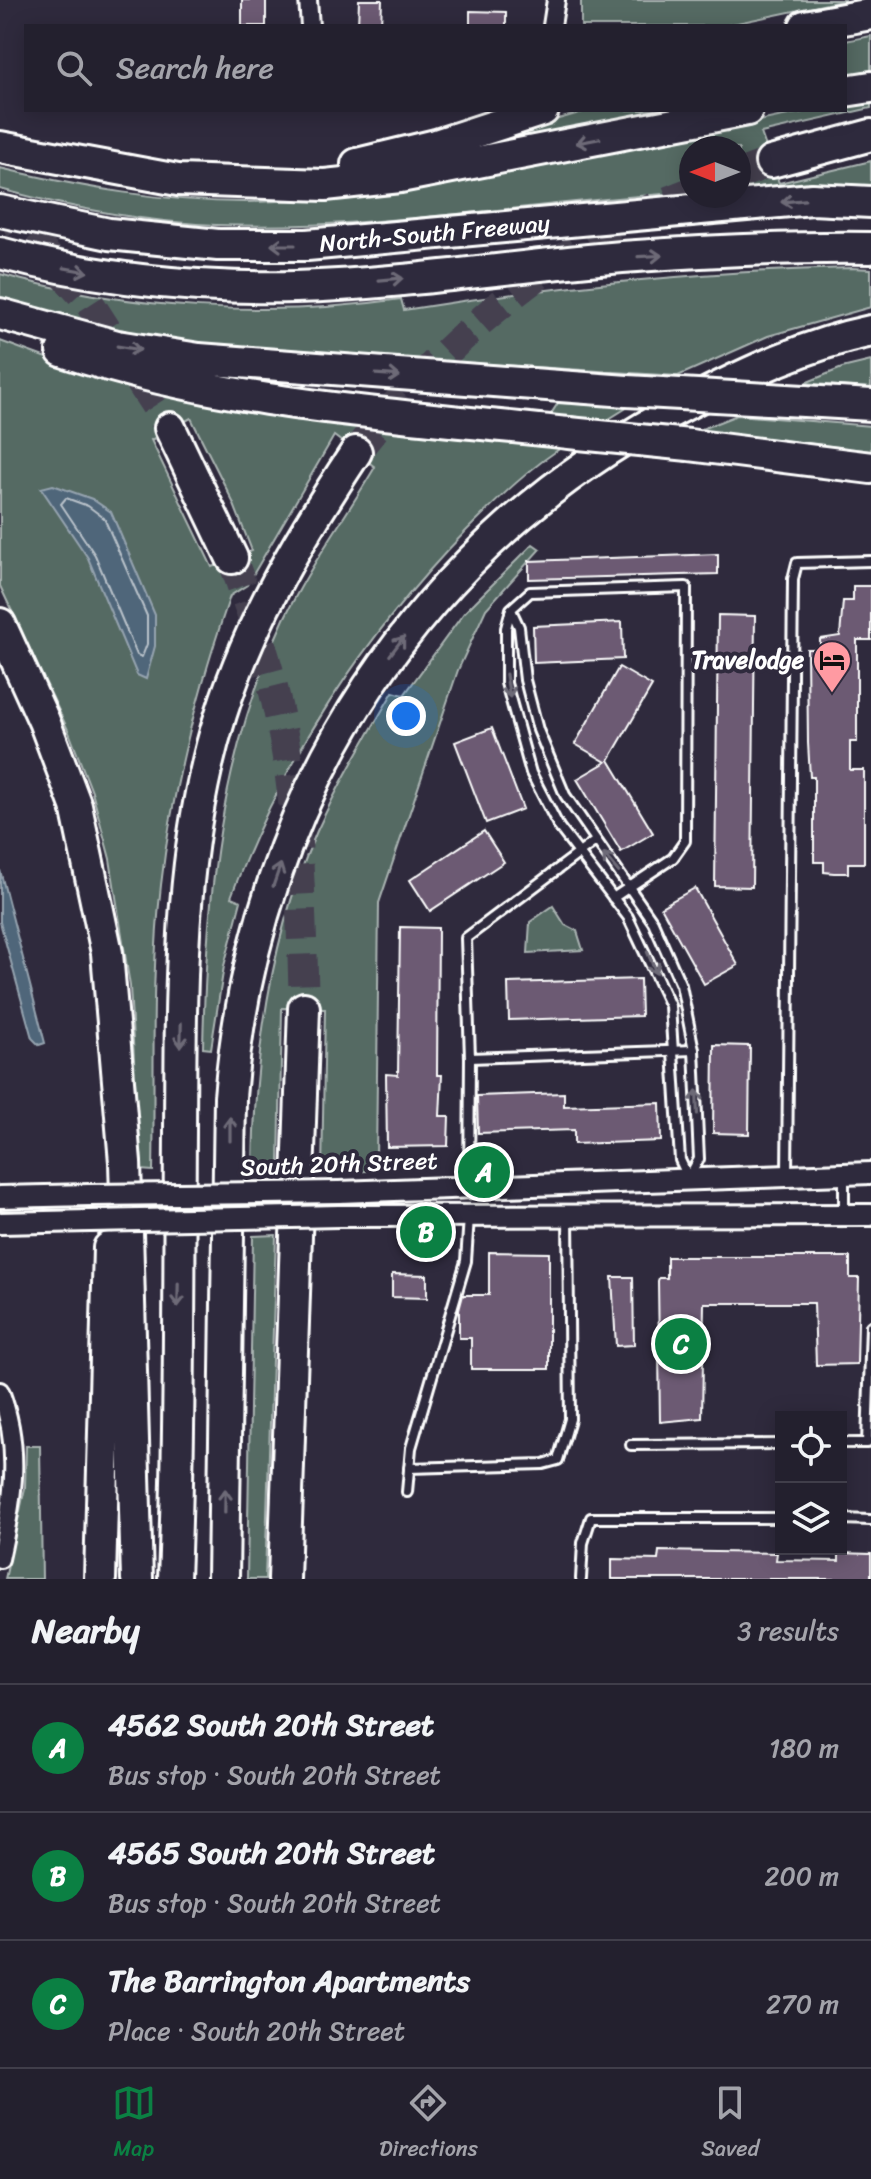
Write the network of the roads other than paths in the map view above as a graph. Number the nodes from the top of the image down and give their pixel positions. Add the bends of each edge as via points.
1 (308, 0) edge
2 (556, 0) edge
3 (871, 14) edge
4 (310, 24) edge
5 (552, 24) edge
6 (816, 24) edge
7 (871, 87) edge
8 (847, 91) edge
9 (537, 112) edge
10 (737, 112) edge
11 (871, 135) edge
12 (0, 147) edge
13 (771, 162) tunnel mouth
14 (134, 173) junction
15 (871, 202) edge
16 (0, 211) edge
17 (871, 248) edge
18 (0, 253) edge
19 (0, 314) edge
20 (0, 327) edge
21 (871, 331) edge
22 (871, 405) edge
23 (170, 428) tunnel mouth
24 (356, 452) tunnel mouth
25 (871, 468) edge
26 (232, 558) tunnel mouth
27 (871, 561) edge
28 (511, 609) junction
29 (0, 624) edge
30 (594, 842) junction
31 (580, 853) junction
32 (631, 886) junction
33 (613, 898) junction
34 (304, 1008) tunnel mouth
35 (694, 1050) junction
36 (673, 1053) junction
37 (470, 1058) junction
38 (120, 1107) junction
39 (844, 1173) junction
40 (871, 1173) edge
41 (787, 1174) junction
42 (689, 1177) junction
43 (469, 1187) junction
44 (0, 1197) edge
45 (568, 1214) junction
46 (871, 1215) edge
47 (469, 1216) junction
48 (844, 1216) junction
49 (0, 1223) edge
50 (871, 1326) edge
51 (0, 1391) edge
52 (847, 1443) edge
53 (775, 1444) edge
54 (631, 1445) dead end
55 (8, 1464) edge
56 (409, 1468) junction
57 (407, 1492) dead end
58 (775, 1518) edge
59 (847, 1519) edge
60 (871, 1520) edge
61 (0, 1559) edge
62 (100, 1579) edge
63 (137, 1579) edge
64 (174, 1579) edge
65 (223, 1579) edge
66 (284, 1579) edge
67 (581, 1579) edge

1 - 4 street
2 - 5 street
3 - 6 highway
7 - 8 highway
9 - 14 highway via 379,161 301,173
10 -> 14 highway via 400,177 325,185 236,185
11 - 13 highway
12 - 14 highway
15 -> 16 highway, North-South Freeway via 812,199 307,245 218,245 140,237
18 -> 17 highway, North-South Freeway via 140,279 298,287 622,257
19 -> 22 highway, bridge via 117,346 238,364
20 - 25 highway, bridge via 127,373 264,400
65 -> 21 highway via 234,1049 260,923 310,787 353,708 400,641 509,521 643,426 739,376
23 - 26 highway
24 -> 64 highway via 291,553 251,634 221,714 193,835 181,957
27 - 41 lane via 797,563 793,579
28 - 30 lane via 538,730 565,795
28 -> 31 lane via 506,683 531,773 559,827
28 - 32 lane via 530,592 686,587 685,841 673,858
29 - 38 highway via 76,806 107,953
30 - 31 lane
32 -> 30 lane
31 - 33 lane
31 - 37 lane via 466,938
32 - 33 lane
32 - 35 lane via 681,985
33 -> 36 lane via 648,953 670,1006
34 - 66 highway
35 - 36 lane
42 -> 35 lane via 699,1159
36 - 37 lane
36 - 42 lane via 680,1160
37 - 43 lane
38 - 62 highway via 111,1163
38 - 63 highway
39 - 40 street, South 20th Street
39 - 41 street, South 20th Street
39 - 48 lane
41 - 42 street, South 20th Street
42 - 43 street, South 20th Street
43 - 44 street, South 20th Street, bridge
43 - 47 street
45 - 47 street
45 - 48 street
45 - 56 lane via 570,1419 558,1460
46 - 48 street
47 - 49 street, bridge
47 - 56 lane via 466,1261 421,1406
50 - 52 lane via 867,1443
51 - 55 street via 13,1432
53 - 54 lane
55 - 61 street
56 - 57 lane
58 - 67 lane via 591,1518
59 - 60 lane

